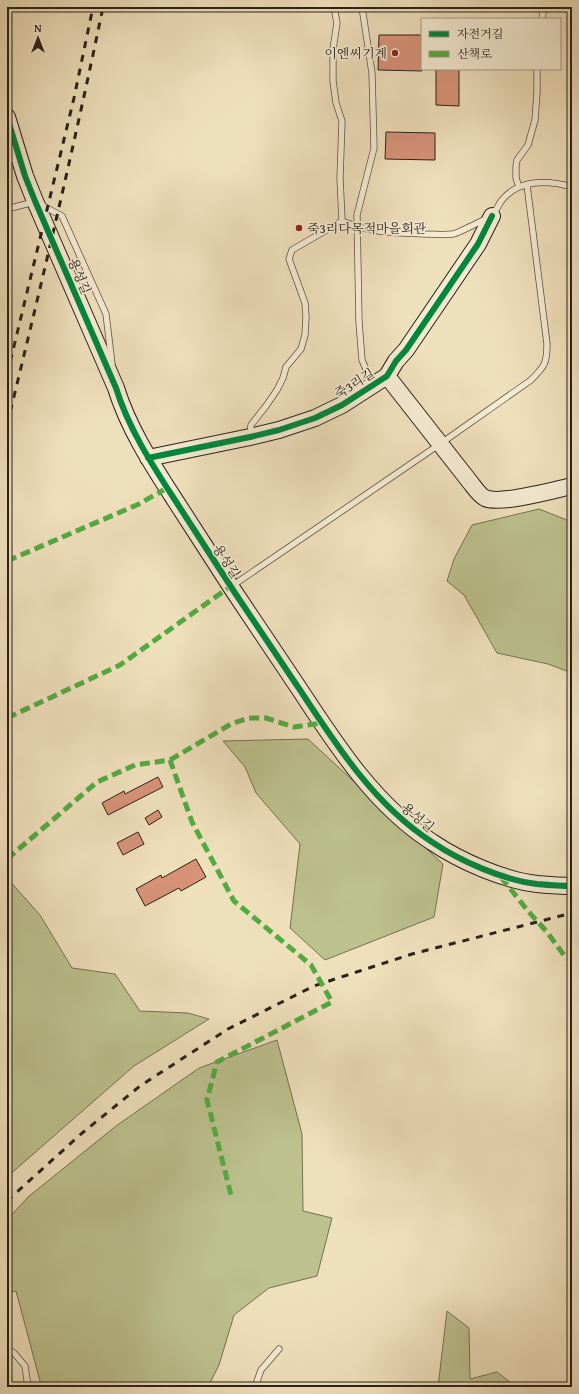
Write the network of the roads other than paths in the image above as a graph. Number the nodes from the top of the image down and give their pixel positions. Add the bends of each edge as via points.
1 (334, 7) edge
2 (544, 7) edge
3 (362, 9) edge
4 (542, 18) edge
5 (537, 70) edge
6 (7, 117) edge
7 (527, 185) junction
8 (519, 187) junction
9 (572, 187) edge
10 (35, 201) junction
11 (7, 209) edge
12 (492, 216) junction
13 (342, 221) junction
14 (356, 227) junction
15 (387, 376) junction
16 (373, 385) junction
17 (250, 437) junction
18 (440, 444) junction
19 (148, 458) junction
20 (572, 486) edge
21 (231, 586) junction
22 (572, 886) edge
23 (7, 1348) edge
24 (279, 1349) dead end
25 (28, 1387) edge
26 (252, 1387) edge

1 - 13 lane via 337,23 333,50 334,81 336,104 342,121
2 - 4 lane
3 - 14 lane, 죽3리길 via 372,73 374,148
5 - 8 lane via 535,120 528,145 517,160 516,166
6 - 10 street, 용성길
7 - 8 lane, 죽3리길
7 - 9 lane, 죽3리길 via 542,182
7 - 18 lane via 547,360 531,380
8 - 12 lane, 죽3리길 via 501,201
10 - 11 lane
10 - 19 street, 용성길 via 116,388 121,406
12 - 14 lane via 454,234 402,234 375,232
12 - 15 street, 죽3리길 via 478,244
13 - 14 lane
13 - 17 lane via 292,250 288,259 305,303 305,335 301,349 286,367 277,390 251,425
14 - 16 lane, 죽3리길 via 362,360
15 - 16 street, 죽3리길
15 - 18 street
16 - 17 street, 죽3리길 via 342,405 315,418
17 - 19 street, 죽3리길
18 - 20 street via 484,498 498,500 528,496
18 - 21 lane
19 - 21 street, 용성길
21 - 22 street, 용성길 via 322,723 369,788 396,814 431,842 467,862 499,875 535,884
23 - 25 lane via 25,1366
24 - 26 lane via 261,1370 256,1384

